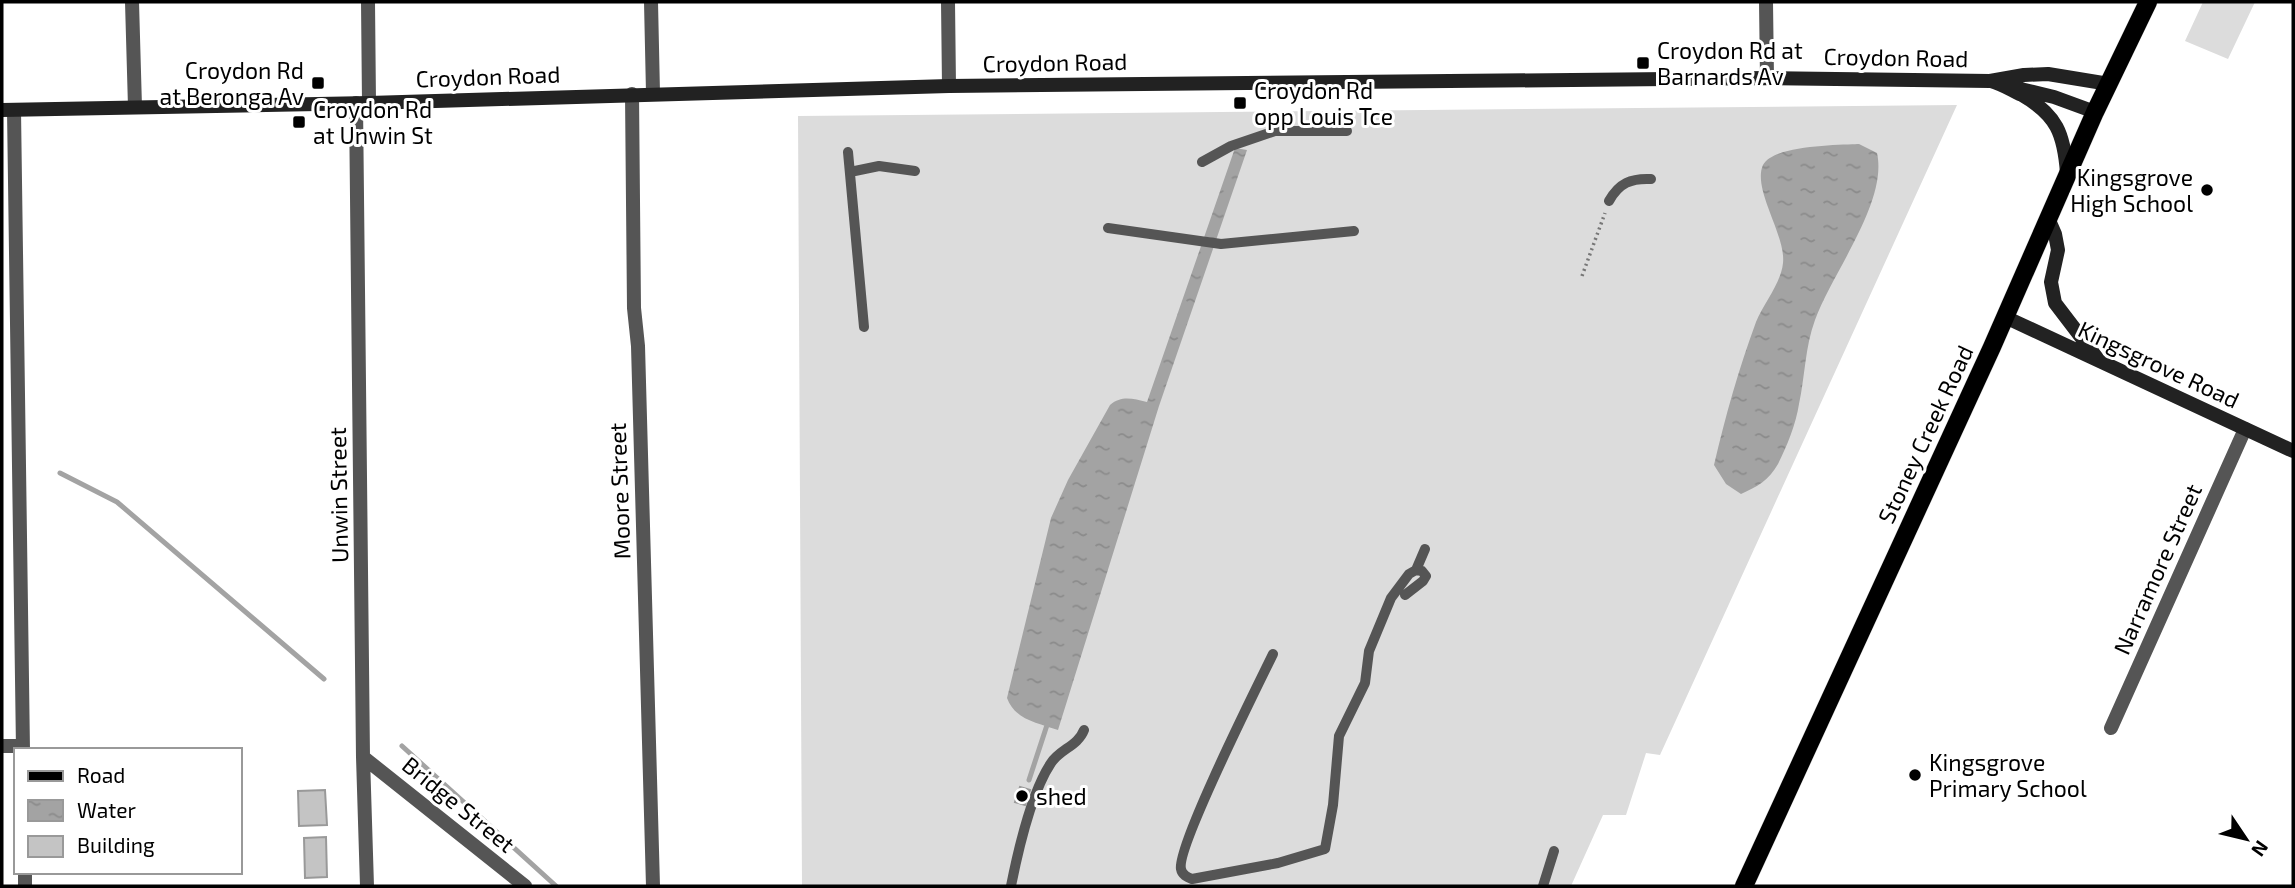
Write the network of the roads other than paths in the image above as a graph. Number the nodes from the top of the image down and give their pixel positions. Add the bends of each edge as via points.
1 (132, 2) edge
2 (368, 2) edge
3 (651, 2) edge
4 (948, 2) edge
5 (1766, 2) edge
6 (2148, 2) edge
7 (1767, 78) junction
8 (1996, 83) junction
9 (2109, 84) junction
10 (949, 86) junction
11 (653, 93) junction
12 (632, 94) junction
13 (363, 103) junction
14 (135, 107) junction
15 (8, 110) edge
16 (2095, 112) junction
17 (1347, 131) dead end
18 (848, 152) dead end
19 (1202, 162) dead end
20 (915, 171) dead end
21 (850, 172) junction
22 (2067, 175) junction
23 (1651, 179) dead end
24 (1609, 201) road end
25 (2048, 218) junction
26 (1108, 228) dead end
27 (1354, 231) dead end
28 (2005, 317) junction
29 (864, 327) dead end
30 (2100, 362) junction
31 (2245, 429) junction
32 (2293, 451) edge
33 (1425, 549) dead end
34 (1416, 570) junction
35 (1405, 595) dead end
36 (1273, 654) dead end
37 (2111, 728) dead end
38 (1084, 730) dead end
39 (2, 746) edge
40 (23, 748) edge
41 (363, 757) junction
42 (1554, 851) dead end
43 (367, 886) edge
44 (525, 886) edge
45 (653, 886) edge
46 (1010, 886) edge
47 (1543, 886) edge
48 (1744, 886) edge

1 - 14 street
2 - 13 street, Unwin Street
3 - 11 street
4 - 10 street
5 - 7 street
6 - 9 main road, Stoney Creek Road
7 - 8 main road, Croydon Road
7 - 10 main road, Croydon Road
8 - 9 main road, Croydon Road via 2048,74
8 - 16 main road, Croydon Road
8 - 22 main road via 2049,115 2062,139
9 - 16 main road, Stoney Creek Road
10 - 11 main road, Croydon Road
11 - 12 main road, Croydon Road
12 - 13 main road, Croydon Road
12 - 45 street, Moore Street via 634,308
13 - 14 main road, Croydon Road
13 - 41 street, Unwin Street
14 - 15 main road, Croydon Road
15 - 40 street
16 - 22 main road, Stoney Creek Road
17 - 19 lane via 1275,131
18 - 21 lane
20 - 21 lane via 879,166
21 - 29 lane
22 - 25 main road, Stoney Creek Road
23 - 24 lane via 1631,179
25 - 28 main road, Stoney Creek Road
25 - 30 main road via 2058,250 2051,282 2055,303
26 - 27 lane via 1220,244
28 - 30 main road, Kingsgrove Road
28 - 48 main road, Stoney Creek Road
30 - 31 main road, Kingsgrove Road
31 - 32 main road, Kingsgrove Road
31 - 37 street, Narramore Street
33 - 34 lane
34 - 35 lane via 1426,576
34 - 36 lane via 1391,598 1369,651 1365,683 1339,736 1327,846 1278,863 1192,879 1181,869 1185,847
38 - 46 lane via 1081,740 1058,753 1043,777
39 - 40 street
41 - 43 street, Unwin Street
41 - 44 street, Bridge Street
42 - 47 lane

